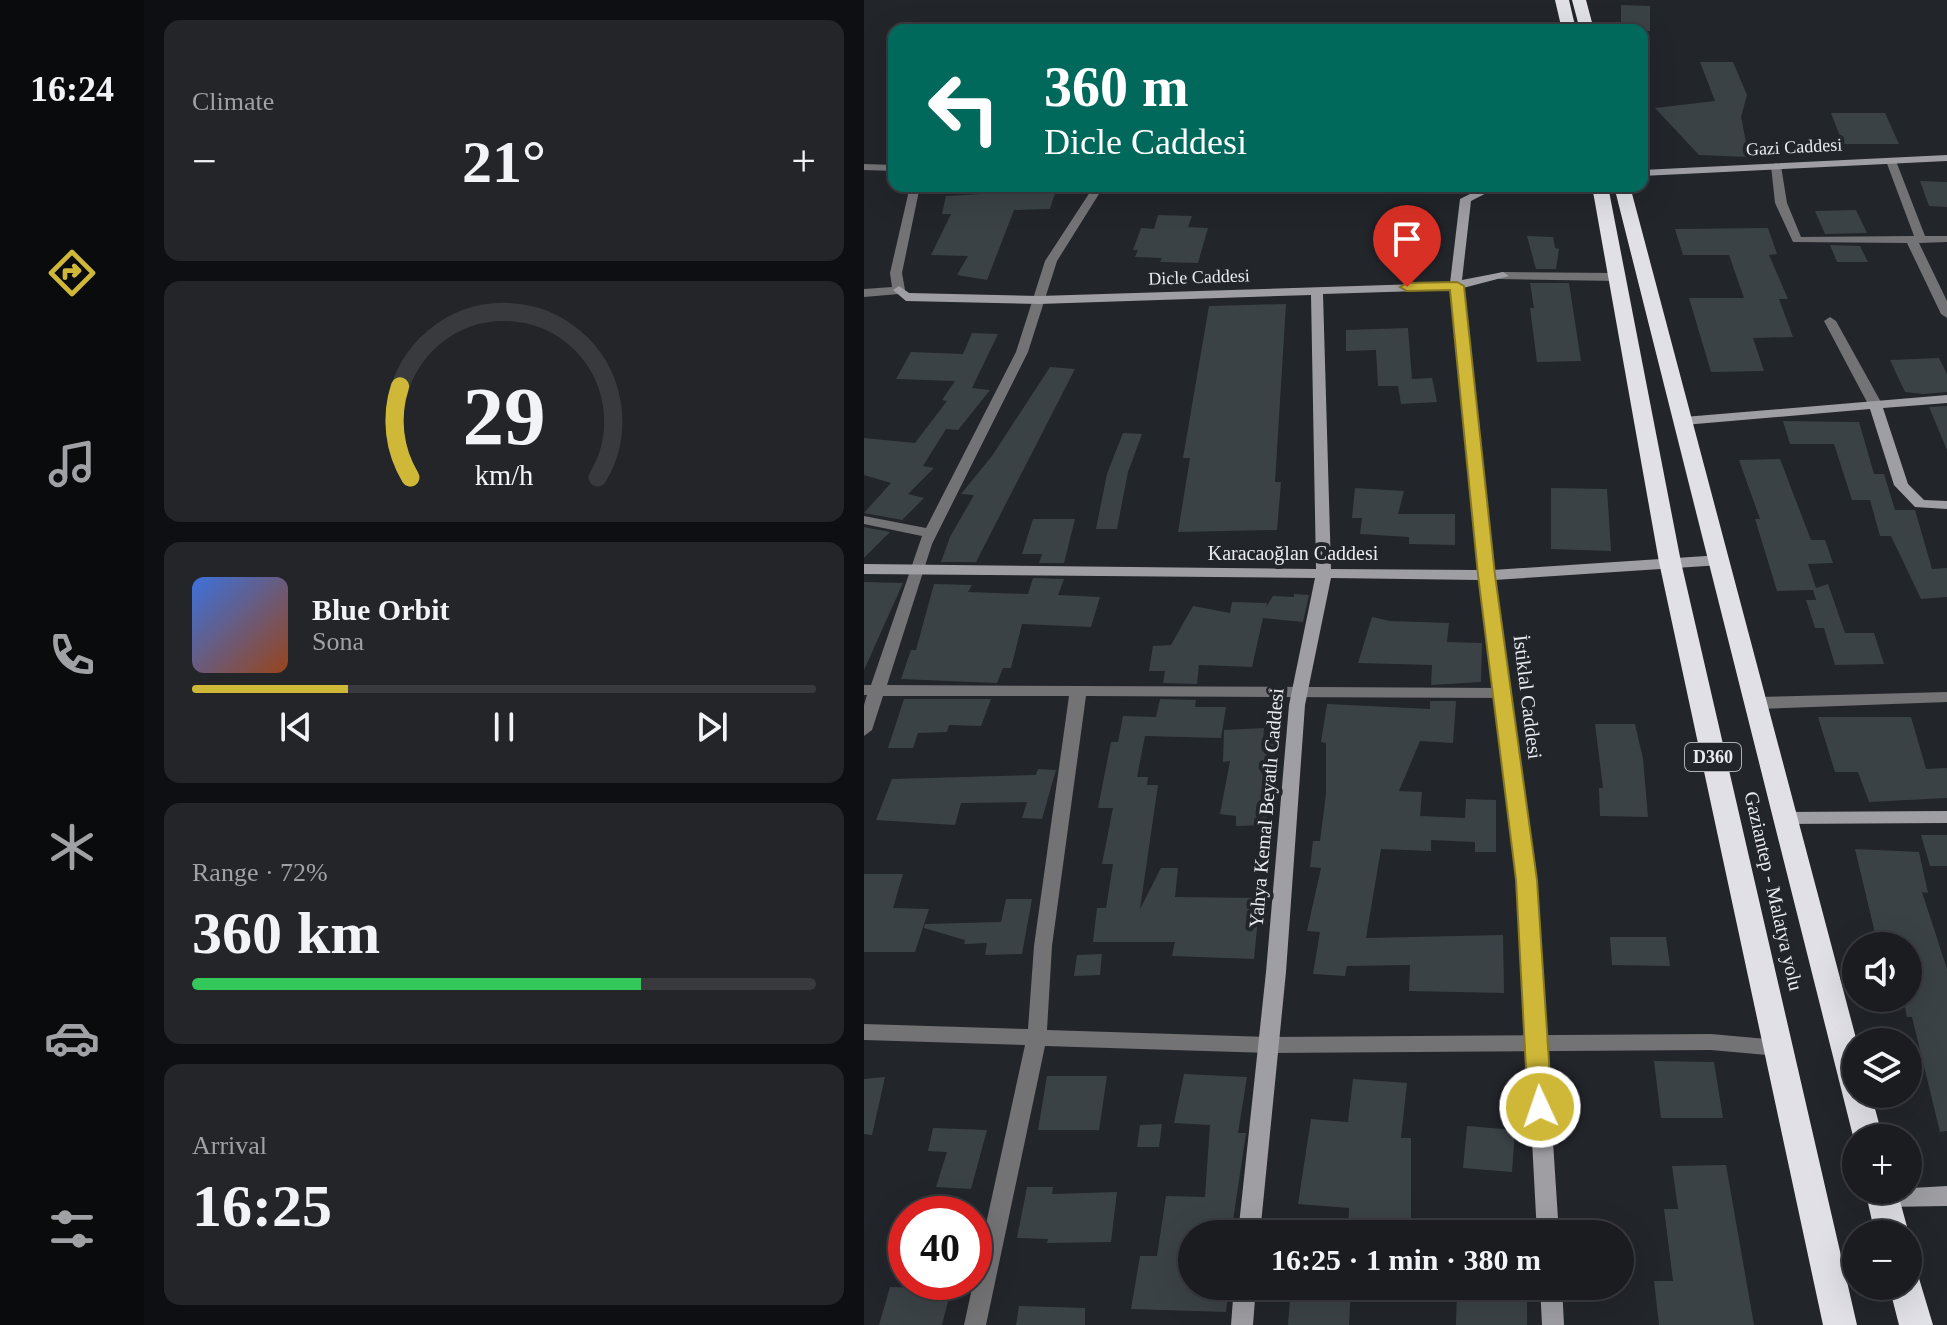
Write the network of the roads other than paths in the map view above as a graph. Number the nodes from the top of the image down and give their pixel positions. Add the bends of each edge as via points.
1 (1562, 0) edge
2 (1579, 0) edge
3 (1568, 24) edge
4 (1585, 24) edge
5 (1947, 158) edge
6 (1891, 161) junction
7 (1776, 166) junction
8 (864, 167) edge
9 (888, 168) edge
10 (1648, 173) edge
11 (914, 192) edge
12 (1095, 192) edge
13 (1482, 192) edge
14 (1601, 192) edge
15 (1624, 192) edge
16 (1947, 239) edge
17 (1917, 240) junction
18 (1617, 277) junction
19 (1457, 286) junction
20 (899, 290) junction
21 (1317, 290) junction
22 (864, 293) edge
23 (1039, 300) junction
24 (1947, 314) edge
25 (1830, 321) dead end
26 (1947, 399) edge
27 (1875, 404) junction
28 (1684, 421) junction
29 (1947, 505) edge
30 (864, 520) edge
31 (931, 533) junction
32 (1721, 560) junction
33 (1670, 562) junction
34 (864, 569) edge
35 (917, 570) junction
36 (1324, 573) junction
37 (1486, 575) junction
38 (871, 690) edge
39 (1078, 693) junction
40 (1504, 693) junction
41 (1299, 694) junction
42 (1947, 697) edge
43 (1757, 703) junction
44 (864, 730) edge
45 (1947, 817) edge
46 (1782, 818) junction
47 (864, 1032) edge
48 (1037, 1037) junction
49 (1536, 1043) junction
50 (1269, 1045) junction
51 (1778, 1048) junction
52 (1863, 1124) edge
53 (1922, 1195) edge
54 (1947, 1196) edge
55 (1250, 1220) edge
56 (1547, 1220) edge
57 (1244, 1300) edge
58 (1552, 1300) edge
59 (1910, 1300) edge
60 (975, 1325) edge
61 (1242, 1325) edge
62 (1553, 1325) edge
63 (1840, 1325) edge
64 (1916, 1325) edge

1 - 3 highway
2 - 4 highway
5 - 6 street, Gazi Caddesi
6 - 7 street, Gazi Caddesi
6 - 17 street
7 - 10 street, Gazi Caddesi
7 - 17 street via 1781,203 1797,240
8 - 9 street
11 - 20 street via 896,273
12 - 23 street via 1051,261
13 - 19 street, İstiklal Caddesi via 1466,199
14 - 18 highway, Gaziantep - Malatya yolu / D360
15 - 28 highway, Gaziantep - Malatya yolu / D360
16 - 17 street
17 - 24 street
18 - 19 street, Dicle Caddesi via 1503,276
18 - 33 highway, Gaziantep - Malatya yolu / D360
19 - 21 street, Dicle Caddesi
19 - 37 street, İstiklal Caddesi
20 - 22 street
20 - 23 street, Dicle Caddesi via 906,297
21 - 23 street, Dicle Caddesi
21 - 36 street, Yahya Kemal Beyatlı Caddesi
23 - 31 street via 1022,352
25 - 27 street
26 - 27 street
27 - 28 street
27 - 29 street via 1901,485 1920,504
28 - 32 highway, Gaziantep - Malatya yolu / D360
30 - 31 street
31 - 35 street
32 - 33 street, Karacaoğlan Caddesi
32 - 43 highway, Gaziantep - Malatya yolu / D360
33 - 37 street, Karacaoğlan Caddesi
33 - 51 highway, Gaziantep - Malatya yolu / D360
34 - 35 street, Karacaoğlan Caddesi
35 - 36 street, Karacaoğlan Caddesi
35 - 38 street
36 - 37 street, Karacaoğlan Caddesi
36 - 41 street, Yahya Kemal Beyatlı Caddesi
37 - 40 street, İstiklal Caddesi
38 - 39 street
38 - 44 street
39 - 41 street
39 - 48 street via 1043,946
40 - 41 street
40 - 49 street, İstiklal Caddesi via 1527,880
41 - 50 street, Yahya Kemal Beyatlı Caddesi
42 - 43 street
43 - 46 highway, Gaziantep - Malatya yolu / D360
45 - 46 street
46 - 52 highway, Gaziantep - Malatya yolu / D360
47 - 48 street
48 - 50 street
48 - 60 street
49 - 50 street
49 - 51 street via 1711,1042
49 - 56 street, İstiklal Caddesi
50 - 55 street, Yahya Kemal Beyatlı Caddesi
51 - 63 highway, Gaziantep - Malatya yolu / D360
53 - 54 street
57 - 61 street
58 - 62 street
59 - 64 highway

